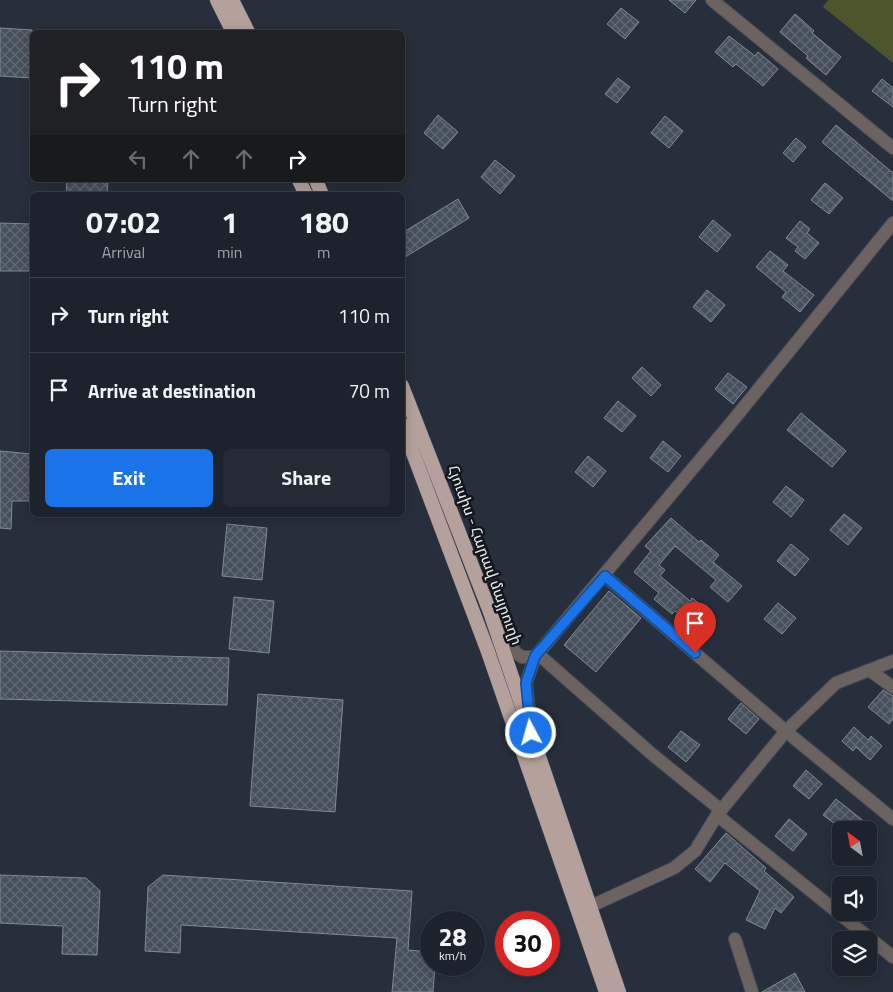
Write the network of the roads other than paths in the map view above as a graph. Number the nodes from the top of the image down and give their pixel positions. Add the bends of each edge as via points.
1 (217, 0) edge
2 (232, 0) edge
3 (712, 0) edge
4 (232, 30) edge
5 (247, 30) edge
6 (893, 148) edge
7 (893, 223) edge
8 (405, 394) edge
9 (405, 432) edge
10 (605, 576) junction
11 (490, 612) junction
12 (536, 655) junction
13 (893, 661) edge
14 (869, 670) junction
15 (893, 687) edge
16 (786, 731) junction
17 (531, 733) junction
18 (719, 812) junction
19 (893, 819) edge
20 (590, 906) junction
21 (735, 939) dead end
22 (893, 957) edge
23 (606, 992) edge
24 (619, 992) edge
25 (752, 992) edge

1 - 4 highway
2 - 5 highway
3 - 6 street
7 - 10 street
8 - 11 highway, Հյուսիս - Հարավ մայրուղի
9 - 23 highway, Հյուսիս - Հարավ մայրուղի via 487,649
10 - 12 street
10 - 16 street
11 - 12 street via 516,653 522,657
11 - 17 highway, Հյուսիս - Հարավ մայրուղի
12 - 17 street via 526,683
12 - 18 street
13 - 14 street
14 - 15 street
14 - 16 street via 836,683
16 - 18 street
16 - 19 street
17 - 20 highway, Հյուսիս - Հարավ մայրուղի
18 - 20 street via 696,851 674,868
18 - 22 street
20 - 24 highway, Հյուսիս - Հարավ մայրուղի
21 - 25 street

